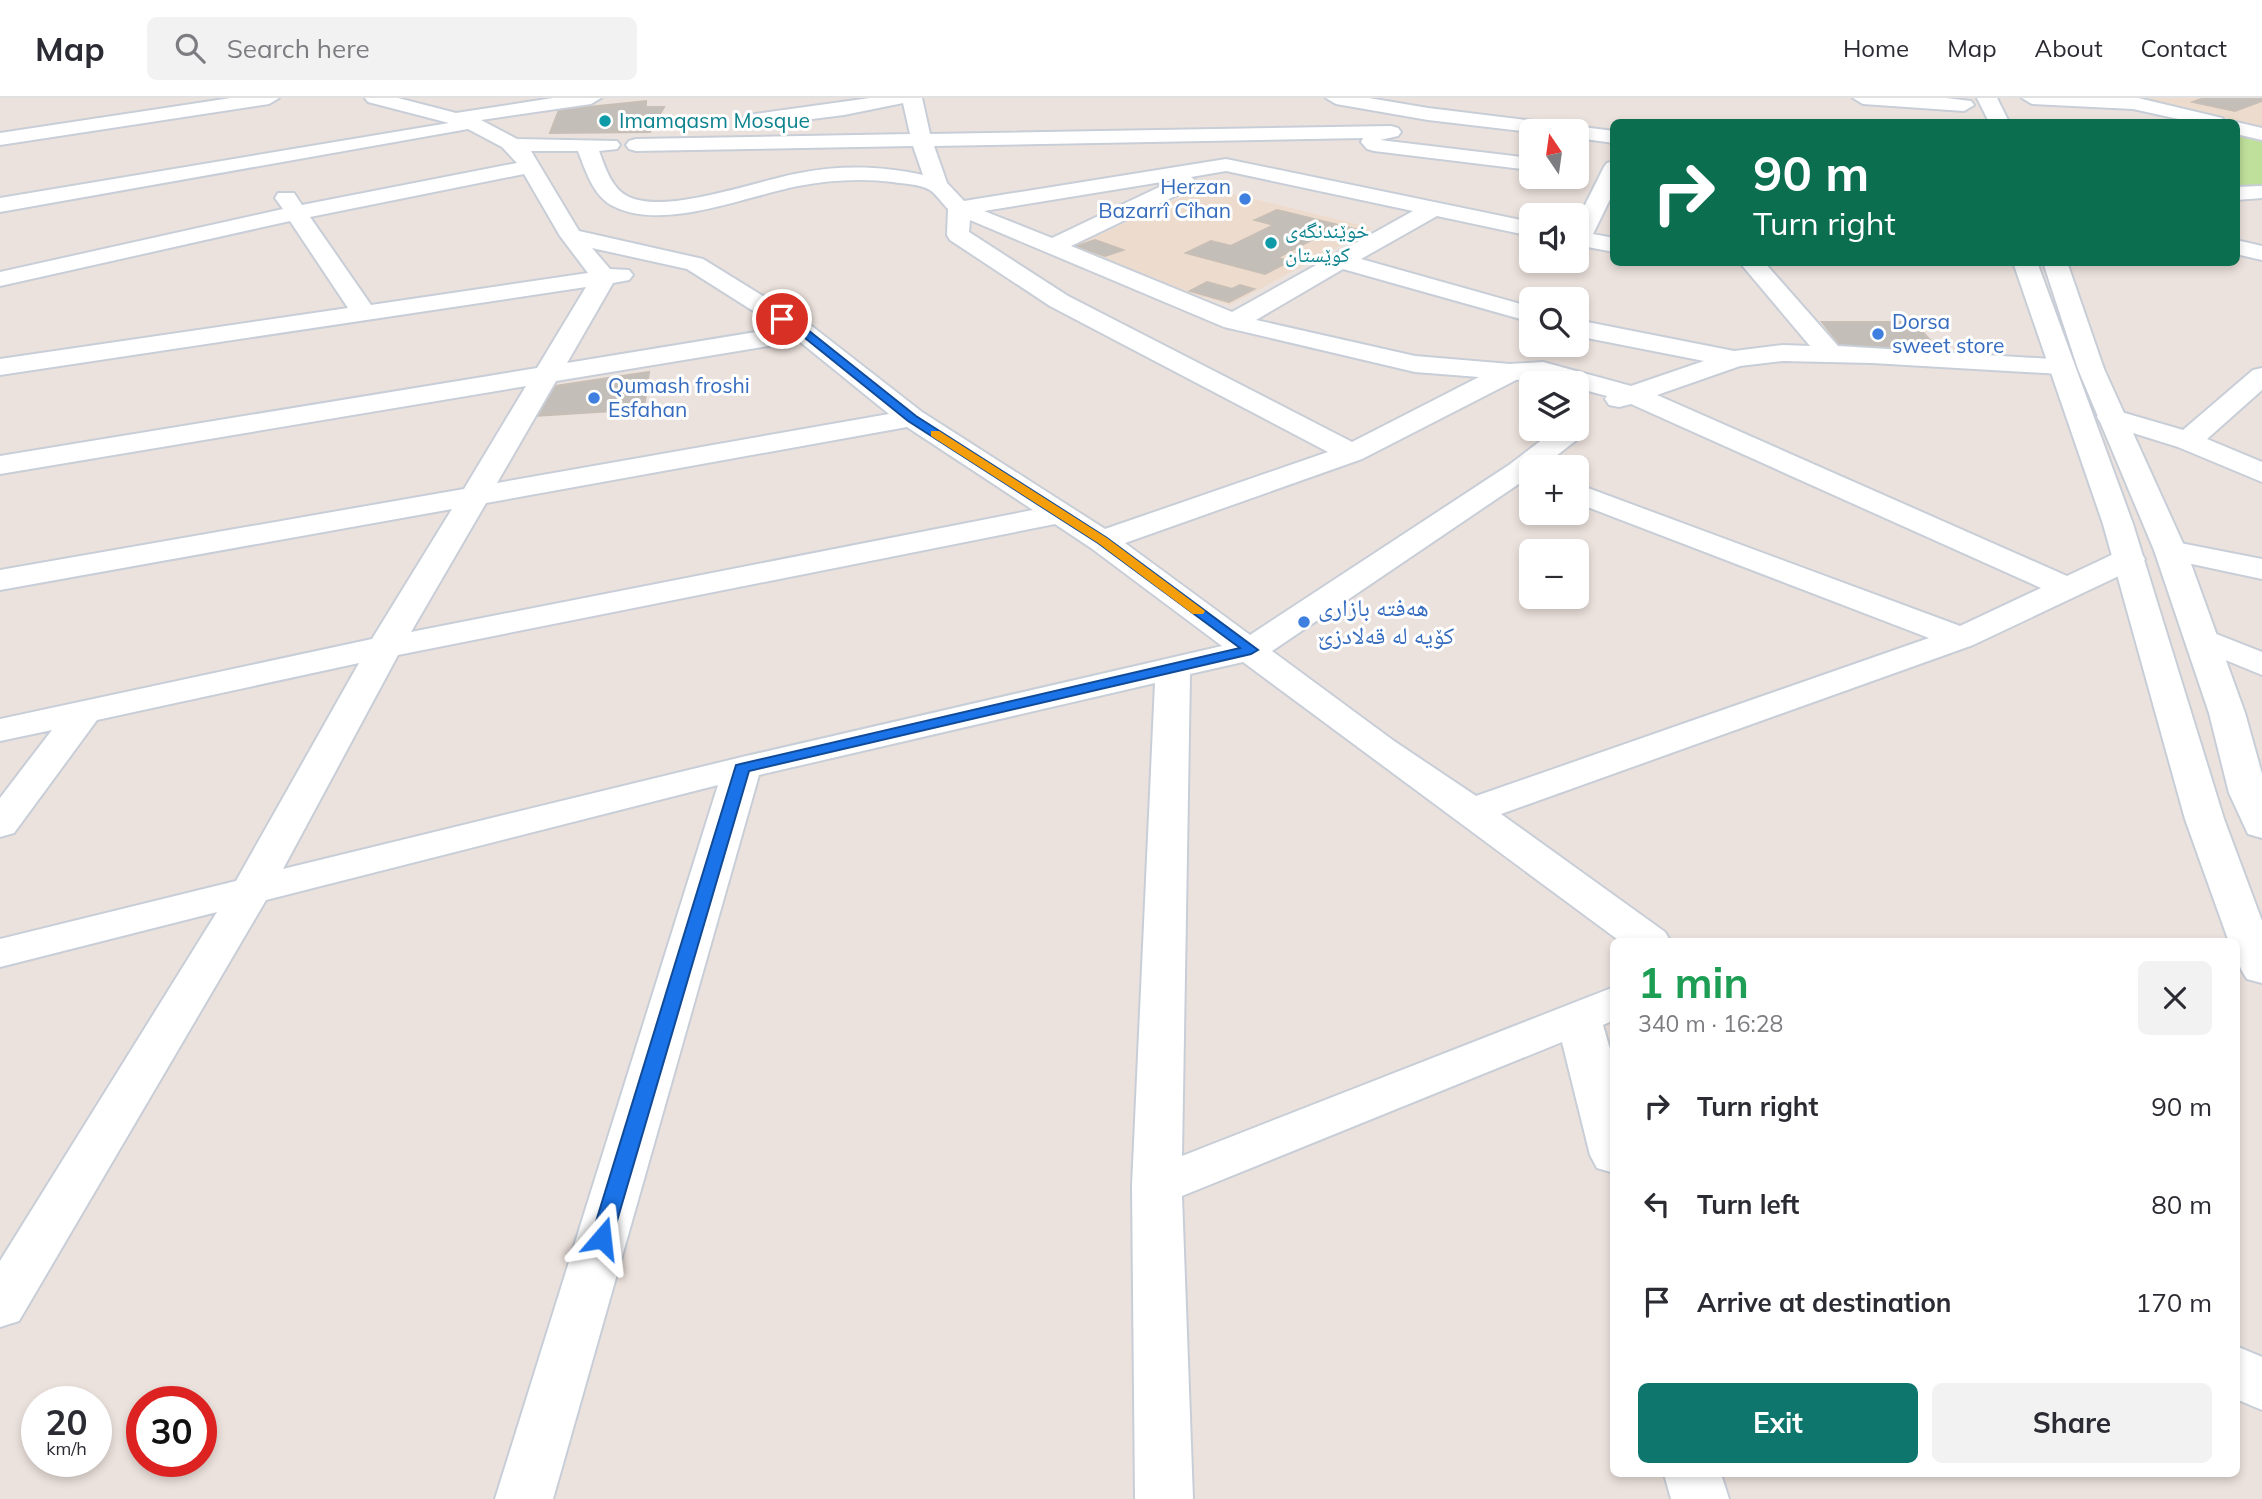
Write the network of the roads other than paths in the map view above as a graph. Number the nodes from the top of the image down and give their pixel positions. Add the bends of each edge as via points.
1 (269, 98) edge
2 (375, 98) edge
3 (591, 98) edge
4 (899, 98) edge
5 (912, 98) edge
6 (1336, 98) edge
7 (1863, 98) edge
8 (1987, 98) edge
9 (2032, 98) edge
10 (2112, 98) edge
11 (1385, 101) edge
12 (2138, 104) junction
13 (1965, 108) edge
14 (1427, 114) junction
15 (1998, 119) edge
16 (2150, 119) edge
17 (2202, 119) edge
18 (463, 122) junction
19 (1519, 125) edge
20 (2240, 129) edge
21 (1391, 132) junction
22 (1589, 134) edge
23 (2262, 134) edge
24 (1174, 135) junction
25 (1610, 136) edge
26 (0, 139) edge
27 (921, 139) junction
28 (586, 145) junction
29 (636, 145) junction
30 (522, 156) junction
31 (1519, 163) edge
32 (1589, 171) edge
33 (1192, 172) junction
34 (1610, 172) edge
35 (1610, 176) edge
36 (937, 185) junction
37 (2262, 192) edge
38 (2240, 194) edge
39 (1271, 197) dead end
40 (0, 205) edge
41 (291, 205) junction
42 (959, 208) junction
43 (1431, 209) junction
44 (1589, 217) edge
45 (1374, 221) dead end
46 (1400, 227) junction
47 (1519, 227) edge
48 (571, 236) junction
49 (1589, 240) edge
50 (1610, 244) edge
51 (1050, 248) junction
52 (2240, 248) edge
53 (2262, 253) edge
54 (0, 261) edge
55 (1340, 261) junction
56 (695, 264) junction
57 (1755, 266) edge
58 (2026, 266) edge
59 (2056, 266) edge
60 (604, 278) junction
61 (0, 279) edge
62 (1519, 312) edge
63 (364, 313) junction
64 (1233, 322) junction
65 (804, 332) junction
66 (1589, 337) edge
67 (1830, 353) junction
68 (1556, 357) edge
69 (1736, 359) junction
70 (2060, 366) junction
71 (0, 368) edge
72 (1543, 370) junction
73 (1510, 372) junction
74 (548, 375) junction
75 (2262, 376) edge
76 (1633, 395) junction
77 (2095, 415) junction
78 (1589, 416) edge
79 (912, 418) junction
80 (1560, 441) edge
81 (2188, 441) junction
82 (1352, 453) junction
83 (1545, 455) edge
84 (0, 465) edge
85 (2262, 473) edge
86 (1519, 477) edge
87 (477, 494) junction
88 (1589, 498) edge
89 (1058, 514) junction
90 (1102, 541) junction
91 (2170, 550) junction
92 (2130, 559) junction
93 (2262, 569) edge
94 (0, 580) edge
95 (2070, 589) junction
96 (1961, 638) junction
97 (2201, 638) junction
98 (385, 647) junction
99 (1251, 650) junction
100 (2262, 665) edge
101 (1173, 669) junction
102 (85, 711) junction
103 (0, 730) edge
104 (742, 768) junction
105 (1472, 811) junction
106 (0, 825) edge
107 (2262, 826) edge
108 (251, 891) junction
109 (1645, 938) edge
110 (0, 953) edge
111 (2262, 968) edge
112 (1596, 1010) edge
113 (1610, 1123) edge
114 (1157, 1186) junction
115 (0, 1306) edge
116 (2240, 1371) edge
117 (2262, 1387) edge
118 (1694, 1477) edge
119 (524, 1499) edge
120 (1164, 1499) edge
121 (1700, 1499) edge

1 - 26 street
2 - 18 street
3 - 18 street
4 - 29 street via 730,124
5 - 27 street
6 - 11 street
7 - 13 street
8 - 15 street
9 - 12 street
10 - 12 street
11 - 14 street
12 - 16 street
12 - 17 street
14 - 19 street
14 - 21 street
18 - 30 street
18 - 40 street
20 - 23 street
21 - 24 street
21 - 31 street via 1371,142
22 - 25 street
24 - 27 street
24 - 33 street
27 - 29 street
27 - 36 street
28 - 29 street
28 - 30 street
28 - 36 street via 607,190 617,200 638,207 694,204 844,174 893,174
30 - 41 street
30 - 48 street
32 - 34 street
33 - 39 street
33 - 42 street
33 - 43 street via 1226,165
33 - 51 street
35 - 44 street
36 - 42 street
37 - 38 street
41 - 54 street
41 - 61 street
41 - 63 street
42 - 51 street
42 - 82 street via 958,235 1059,301
43 - 46 street
43 - 47 street
45 - 46 street
46 - 55 street
48 - 56 street
48 - 60 street
49 - 50 street
51 - 64 street
52 - 53 street
55 - 62 street
55 - 64 street
56 - 60 street
56 - 65 street
57 - 67 street
58 - 70 street
59 - 77 street via 2091,369
60 - 63 street
60 - 74 street
63 - 71 street
64 - 73 street via 1415,364
65 - 74 street
65 - 79 street
66 - 69 street
67 - 69 street
67 - 70 street
68 - 72 street
69 - 76 street
70 - 77 street
72 - 73 street
72 - 76 street
73 - 82 street
74 - 84 street
74 - 87 street
75 - 81 street
76 - 78 street via 1607,402
76 - 95 street
77 - 81 street
77 - 91 street
77 - 92 street
79 - 87 street
79 - 89 street
80 - 83 street
81 - 85 street
82 - 90 street
86 - 99 street
87 - 94 street
87 - 98 street
88 - 96 street
89 - 90 street
89 - 98 street
90 - 99 street
91 - 93 street
91 - 97 street
92 - 95 street
92 - 111 street via 2203,819
95 - 96 street
96 - 105 street
97 - 100 street
97 - 107 street
98 - 102 street
98 - 108 street
99 - 101 street
99 - 105 street
101 - 104 street
101 - 114 street
102 - 103 street
102 - 106 street
104 - 108 street
104 - 119 street
105 - 109 street
108 - 110 street
108 - 115 street
112 - 113 street
112 - 114 street
114 - 120 street
116 - 117 street
118 - 121 street

